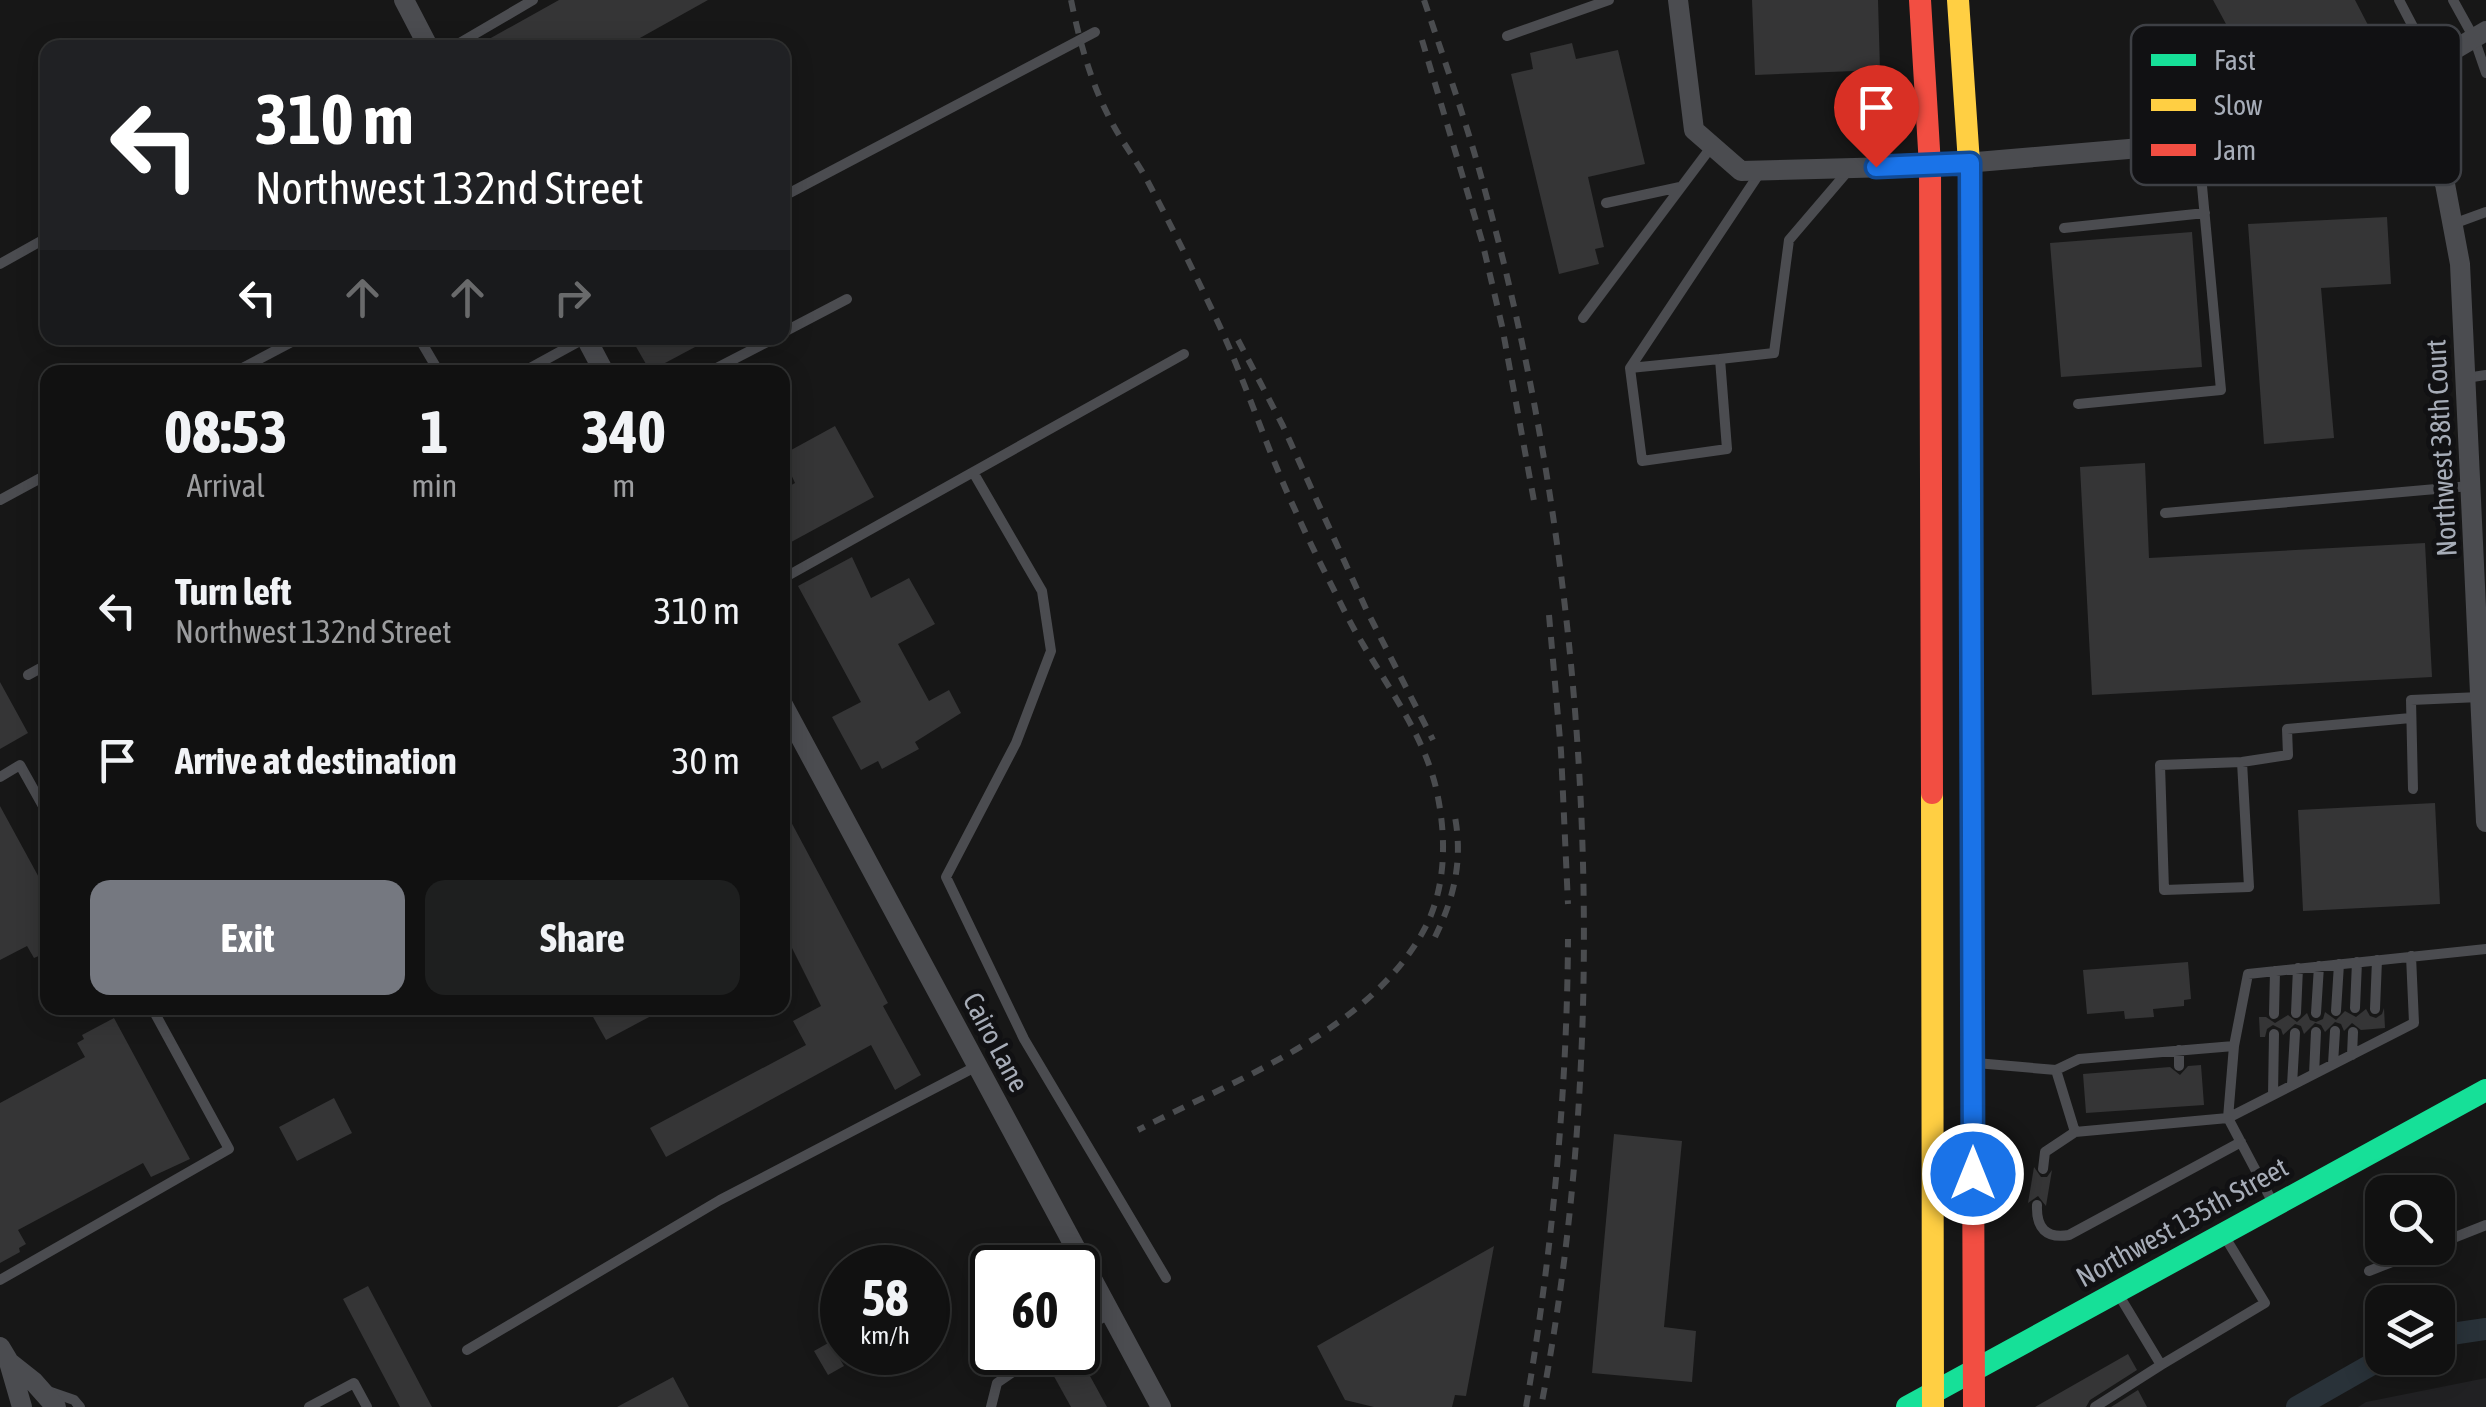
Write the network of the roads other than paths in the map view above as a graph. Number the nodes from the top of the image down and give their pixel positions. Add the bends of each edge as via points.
1 (404, 0) edge
2 (533, 0) edge
3 (1608, 0) edge
4 (1678, 0) edge
5 (1920, 0) edge
6 (1958, 0) edge
7 (2399, 0) edge
8 (2454, 0) edge
9 (2412, 25) edge
10 (1095, 32) dead end
11 (2480, 35) edge
12 (1507, 36) dead end
13 (426, 40) edge
14 (465, 40) edge
15 (2486, 73) edge
16 (1712, 146) junction
17 (2131, 149) edge
18 (1970, 163) junction
19 (1930, 166) junction
20 (1850, 168) junction
21 (1751, 170) junction
22 (2202, 185) edge
23 (2445, 185) edge
24 (1682, 186) junction
25 (790, 193) edge
26 (1606, 202) dead end
27 (2486, 212) edge
28 (2205, 213) junction
29 (2452, 224) junction
30 (2064, 228) dead end
31 (40, 242) edge
32 (0, 264) edge
33 (847, 299) dead end
34 (1583, 318) dead end
35 (790, 329) edge
36 (286, 345) edge
37 (572, 345) edge
38 (761, 345) edge
39 (1184, 354) dead end
40 (1720, 359) junction
41 (248, 365) edge
42 (536, 365) edge
43 (723, 365) edge
44 (1630, 368) junction
45 (2476, 376) edge
46 (2078, 404) dead end
47 (973, 472) junction
48 (40, 478) edge
49 (2470, 486) junction
50 (0, 500) edge
51 (2165, 513) dead end
52 (790, 575) edge
53 (40, 668) edge
54 (28, 675) dead end
55 (2483, 697) edge
56 (790, 718) edge
57 (2411, 718) junction
58 (2242, 762) junction
59 (0, 777) edge
60 (2485, 777) edge
61 (2413, 789) dead end
62 (40, 801) edge
63 (2486, 822) edge
64 (2486, 949) edge
65 (2411, 956) junction
66 (2377, 960) junction
67 (2357, 962) junction
68 (2339, 964) junction
69 (2319, 966) junction
70 (2298, 968) junction
71 (2275, 971) junction
72 (2354, 1008) dead end
73 (2375, 1009) dead end
74 (2336, 1011) dead end
75 (2316, 1013) dead end
76 (2274, 1014) dead end
77 (2296, 1014) dead end
78 (156, 1015) edge
79 (2374, 1029) dead end
80 (2335, 1031) dead end
81 (2316, 1032) dead end
82 (2353, 1032) dead end
83 (2274, 1034) dead end
84 (2295, 1034) dead end
85 (2373, 1044) junction
86 (2234, 1046) junction
87 (2179, 1050) junction
88 (2145, 1053) junction
89 (2352, 1054) junction
90 (2110, 1056) junction
91 (1972, 1063) junction
92 (2333, 1064) junction
93 (978, 1066) junction
94 (2179, 1066) dead end
95 (2146, 1068) dead end
96 (2056, 1070) junction
97 (2111, 1070) dead end
98 (2314, 1074) junction
99 (2292, 1085) junction
100 (2486, 1090) edge
101 (2272, 1096) junction
102 (2148, 1108) dead end
103 (2180, 1108) dead end
104 (2114, 1112) dead end
105 (2228, 1118) junction
106 (2180, 1122) junction
107 (2148, 1124) junction
108 (2115, 1126) junction
109 (2075, 1132) junction
110 (2240, 1142) junction
111 (2043, 1169) dead end
112 (2037, 1205) dead end
113 (2274, 1206) junction
114 (2486, 1224) edge
115 (2223, 1234) junction
116 (2455, 1237) edge
117 (2382, 1265) edge
118 (2369, 1270) dead end
119 (1166, 1278) dead end
120 (0, 1280) edge
121 (2117, 1292) junction
122 (1111, 1314) junction
123 (1100, 1320) edge
124 (467, 1350) dead end
125 (4, 1355) edge
126 (2161, 1366) junction
127 (1974, 1370) junction
128 (1009, 1375) edge
129 (40, 1388) junction
130 (1933, 1400) edge
131 (22, 1407) edge
132 (56, 1407) edge
133 (80, 1407) edge
134 (308, 1407) edge
135 (366, 1407) edge
136 (991, 1407) edge
137 (1161, 1407) edge
138 (1907, 1407) edge
139 (1974, 1407) edge
140 (2095, 1407) edge

1 - 13 street
2 - 14 lane
3 - 12 lane
4 - 16 street via 1694,130
5 - 19 main road
6 - 18 main road
7 - 9 lane
8 - 11 lane
10 - 25 lane
11 - 15 lane
16 - 21 street
16 - 24 lane
17 - 18 street
18 - 19 street
18 - 91 main road
19 - 20 street
19 - 130 main road
20 - 21 street
20 - 40 lane via 1789,240 1774,353
21 - 44 lane
22 - 28 lane
23 - 29 street, Northwest 38th Court
24 - 26 lane
24 - 34 lane
27 - 29 lane
28 - 30 lane
28 - 46 lane via 2222,390
29 - 45 street, Northwest 38th Court
31 - 32 lane
33 - 35 lane
36 - 41 lane
37 - 42 lane
38 - 43 lane
39 - 47 lane
40 - 44 lane
40 - 44 lane via 1728,449 1642,461
45 - 49 street, Northwest 38th Court
47 - 52 lane
47 - 119 lane via 1042,590 1051,651 1016,742 946,877 1024,1039
48 - 50 lane
49 - 51 lane
49 - 55 street, Northwest 38th Court
53 - 54 lane
55 - 57 lane via 2411,700
55 - 60 street, Northwest 38th Court
56 - 93 street, Cairo Lane
57 - 58 lane via 2287,729 2288,755
57 - 61 lane
58 - 58 lane via 2160,765 2164,890 2249,887
59 - 62 lane via 20,765
60 - 63 street, Northwest 38th Court
64 - 65 lane
65 - 66 lane
65 - 85 lane via 2414,1023
66 - 67 lane
66 - 73 lane
67 - 68 lane
67 - 72 lane
68 - 69 lane
68 - 74 lane
69 - 70 lane
69 - 75 lane
70 - 71 lane
70 - 77 lane
71 - 76 lane
71 - 86 lane via 2248,974
78 - 120 lane via 230,1149
79 - 85 lane
80 - 92 lane
81 - 98 lane
82 - 89 lane
83 - 101 lane
84 - 99 lane
85 - 89 lane
86 - 87 lane
86 - 105 lane
87 - 88 lane
87 - 94 lane
88 - 90 lane
88 - 95 lane
89 - 92 lane
90 - 96 lane
90 - 97 lane
91 - 96 lane
91 - 127 main road
92 - 98 lane
93 - 122 street, Cairo Lane
93 - 124 lane via 720,1200
96 - 109 lane
98 - 99 lane
99 - 101 lane
100 - 113 main road, Northwest 135th Street
101 - 105 lane
102 - 107 lane
103 - 106 lane
104 - 108 lane
105 - 106 lane
105 - 110 lane
106 - 107 lane
107 - 108 lane
108 - 109 lane
109 - 111 lane via 2045,1152
110 - 112 lane via 2069,1235 2046,1233
110 - 113 lane
113 - 115 main road, Northwest 135th Street
114 - 116 lane
115 - 121 main road, Northwest 135th Street
115 - 126 lane via 2265,1303
117 - 118 lane
121 - 126 lane
121 - 127 main road, Northwest 135th Street
122 - 123 lane
122 - 137 street, Cairo Lane
125 - 129 street
125 - 131 street
126 - 140 lane
127 - 130 main road, Northwest 135th Street
127 - 139 main road
128 - 136 lane via 997,1383
129 - 132 street
129 - 133 lane
130 - 138 main road, Northwest 135th Street
134 - 135 lane via 354,1383

